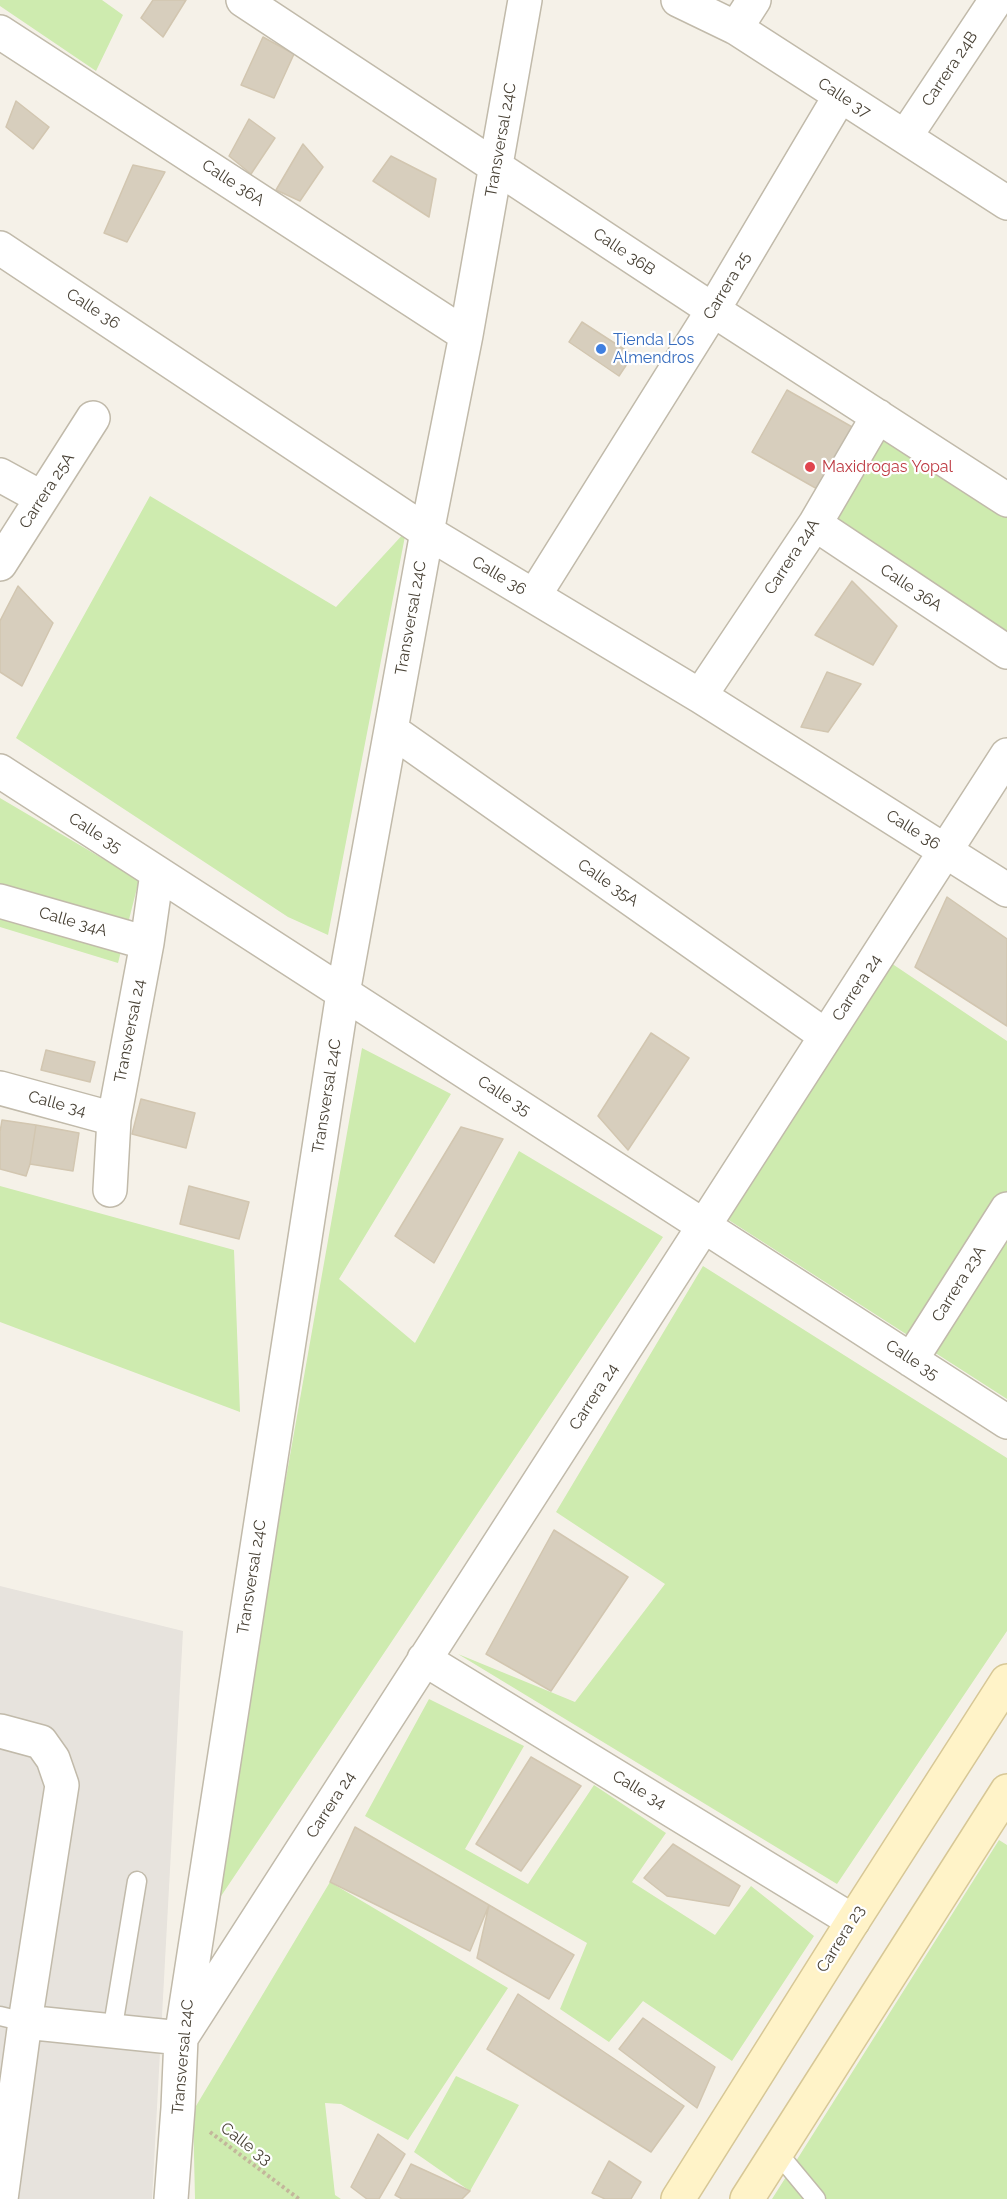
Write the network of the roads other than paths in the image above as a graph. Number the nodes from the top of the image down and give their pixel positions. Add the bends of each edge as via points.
1 (243, 0) edge
2 (525, 0) edge
3 (678, 0) edge
4 (754, 0) edge
5 (996, 0) edge
6 (736, 28) junction
7 (0, 32) edge
8 (840, 96) junction
9 (905, 137) junction
10 (497, 167) junction
11 (1007, 203) edge
12 (0, 248) edge
13 (713, 310) junction
14 (466, 335) junction
15 (878, 416) junction
16 (93, 418) dead end
17 (0, 475) edge
18 (42, 498) junction
19 (1007, 500) edge
20 (815, 524) junction
21 (427, 532) junction
22 (0, 564) edge
23 (534, 596) junction
24 (1007, 652) edge
25 (700, 696) junction
26 (391, 730) junction
27 (1007, 755) edge
28 (0, 771) edge
29 (946, 850) junction
30 (157, 873) junction
31 (1007, 890) edge
32 (0, 901) edge
33 (147, 943) junction
34 (343, 993) junction
35 (826, 1036) junction
36 (0, 1089) edge
37 (114, 1119) junction
38 (110, 1190) dead end
39 (1007, 1209) edge
40 (704, 1226) junction
41 (911, 1360) junction
42 (1007, 1422) edge
43 (424, 1659) junction
44 (1007, 1681) edge
45 (0, 1731) edge
46 (1007, 1791) edge
47 (137, 1881) dead end
48 (853, 1921) junction
49 (13, 2019) edge
50 (112, 2032) junction
51 (181, 2038) junction
52 (777, 2152) junction
53 (2, 2199) edge
54 (171, 2199) edge
55 (678, 2199) edge
56 (747, 2199) edge
57 (816, 2199) edge

1 - 10 street, Calle 36B
2 - 10 street, Transversal 24C
3 - 6 street, Calle 37
4 - 6 street
5 - 9 street, Carrera 24B
6 - 8 street, Calle 37
7 - 14 street, Calle 36A
8 - 9 street, Calle 37
8 - 13 street, Carrera 25
9 - 11 street, Calle 37
10 - 13 street, Calle 36B
10 - 14 street, Transversal 24C
12 - 21 street, Calle 36
13 - 15 street, Calle 36B
13 - 23 street, Carrera 25
14 - 21 street, Transversal 24C
15 - 19 street, Calle 36B
15 - 20 street, Carrera 24A
16 - 18 street, Carrera 25A
17 - 18 street
18 - 22 street, Carrera 25A
20 - 24 street, Calle 36A
20 - 25 street, Carrera 24A
21 - 23 street, Calle 36
21 - 26 street, Transversal 24C
23 - 25 street, Calle 36
25 - 29 street, Calle 36
26 - 34 street, Transversal 24C
26 - 35 street, Calle 35A
27 - 29 street, Carrera 24
28 - 30 street, Calle 35
29 - 31 street, Calle 36
29 - 35 street, Carrera 24
30 - 33 street, Transversal 24
30 - 34 street, Calle 35
32 - 33 street, Calle 34A
33 - 37 street, Transversal 24
34 - 40 street, Calle 35
34 - 51 street, Transversal 24C
35 - 40 street, Carrera 24
36 - 37 street, Calle 34
37 - 38 street, Transversal 24
39 - 41 street, Carrera 23A
40 - 41 street, Calle 35
40 - 43 street, Carrera 24
41 - 42 street, Calle 35
43 - 48 street, Calle 34
43 - 51 street, Carrera 24
44 - 48 street, Carrera 23
45 - 49 street via 41,1743 53,1759 62,1785
46 - 52 street
47 - 50 lane
48 - 55 street, Carrera 23
49 - 50 street
49 - 53 street
50 - 51 street
51 - 54 street, Transversal 24C
52 - 56 street
52 - 57 lane

